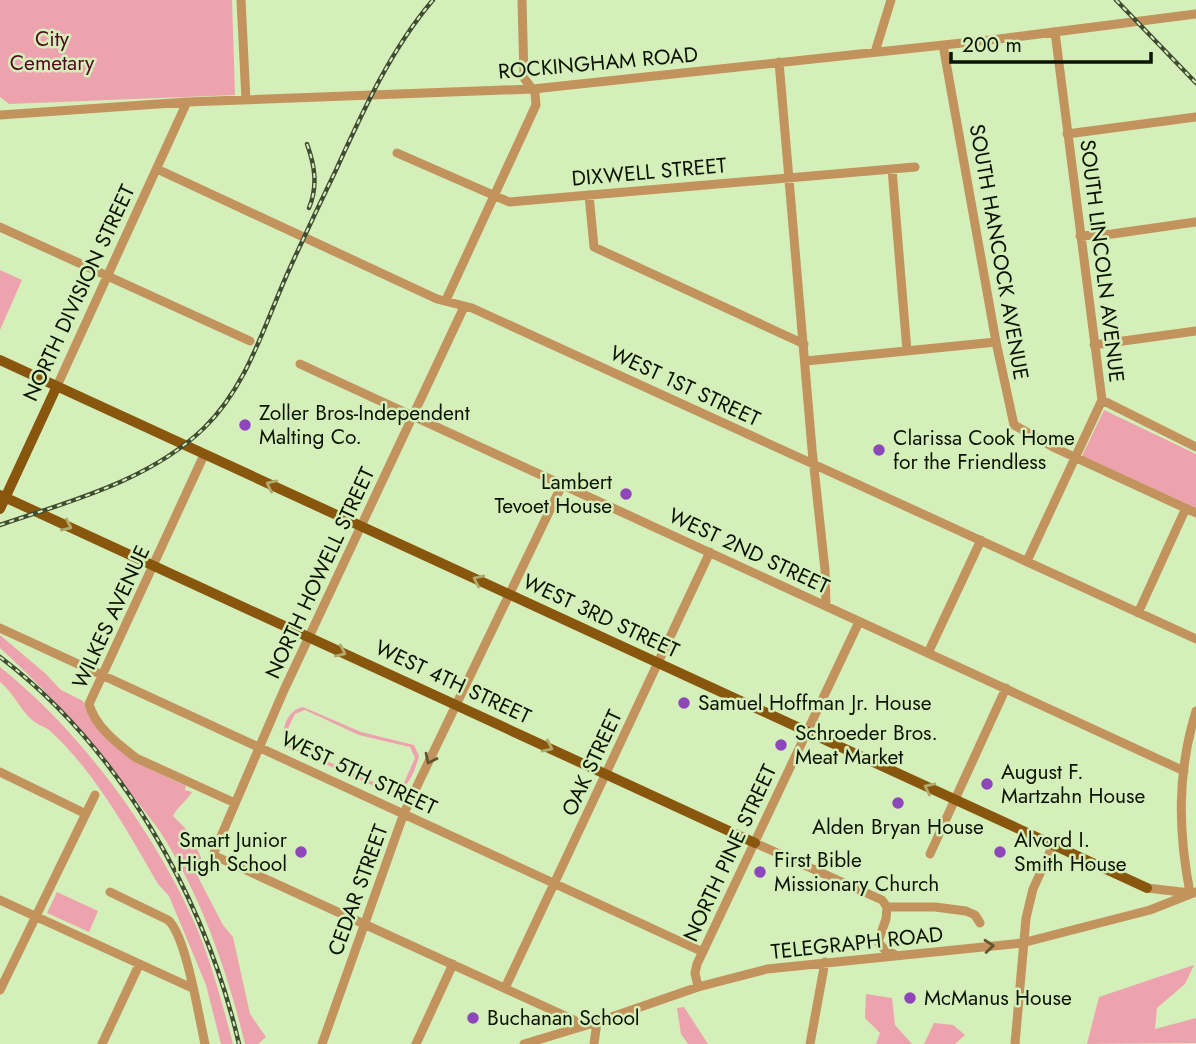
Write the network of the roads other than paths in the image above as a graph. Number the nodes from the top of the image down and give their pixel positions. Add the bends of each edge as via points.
1 (241, 0) edge
2 (522, 0) edge
3 (891, 0) edge
4 (1196, 15) edge
5 (1055, 32) junction
6 (943, 45) junction
7 (876, 52) junction
8 (779, 62) junction
9 (533, 89) junction
10 (246, 100) junction
11 (187, 102) junction
12 (0, 115) edge
13 (1196, 117) edge
14 (1068, 134) junction
15 (397, 153) dead end
16 (915, 167) dead end
17 (158, 169) junction
18 (892, 169) junction
19 (790, 177) junction
20 (589, 195) junction
21 (493, 197) junction
22 (1196, 222) edge
23 (0, 227) edge
24 (1080, 236) junction
25 (108, 276) junction
26 (446, 300) junction
27 (464, 307) junction
28 (1196, 331) edge
29 (250, 341) dead end
30 (996, 342) junction
31 (804, 344) junction
32 (1094, 345) junction
33 (907, 351) junction
34 (0, 360) edge
35 (806, 361) junction
36 (300, 364) dead end
37 (57, 386) junction
38 (1102, 400) junction
39 (412, 417) junction
40 (1196, 447) edge
41 (204, 455) junction
42 (1075, 457) junction
43 (814, 465) junction
44 (562, 485) junction
45 (3, 496) edge
46 (1186, 508) junction
47 (0, 509) edge
48 (1196, 513) edge
49 (360, 526) junction
50 (981, 540) junction
51 (710, 552) junction
52 (1027, 562) junction
53 (154, 566) junction
54 (510, 595) junction
55 (826, 606) junction
56 (1138, 613) junction
57 (859, 622) junction
58 (0, 628) edge
59 (309, 637) junction
60 (1196, 639) edge
61 (928, 653) junction
62 (659, 663) junction
63 (103, 675) junction
64 (1006, 688) junction
65 (457, 705) junction
66 (1196, 711) edge
67 (807, 732) junction
68 (260, 747) junction
69 (1184, 771) junction
70 (0, 772) edge
71 (606, 774) junction
72 (95, 795) dead end
73 (956, 801) junction
74 (235, 803) junction
75 (85, 813) junction
76 (404, 813) junction
77 (755, 843) junction
78 (1053, 845) junction
79 (930, 854) dead end
80 (555, 883) junction
81 (1147, 888) junction
82 (110, 892) dead end
83 (1193, 893) edge
84 (0, 900) edge
85 (887, 907) junction
86 (1150, 910) junction
87 (36, 916) junction
88 (980, 923) dead end
89 (365, 924) junction
90 (878, 942) junction
91 (1023, 943) junction
92 (704, 952) junction
93 (896, 955) junction
94 (866, 958) junction
95 (825, 962) junction
96 (453, 964) junction
97 (139, 965) junction
98 (698, 987) junction
99 (192, 988) junction
100 (505, 988) junction
101 (0, 990) edge
102 (597, 1022) junction
103 (577, 1027) junction
104 (102, 1044) edge
105 (205, 1044) edge
106 (322, 1044) edge
107 (416, 1044) edge
108 (524, 1044) edge
109 (594, 1044) edge
110 (810, 1044) edge
111 (1015, 1044) edge

1 - 10 street
2 - 9 street via 524,79
3 - 7 street
4 - 5 street, ROCKINGHAM ROAD
5 - 6 street, ROCKINGHAM ROAD
5 - 14 street, SOUTH LINCOLN AVENUE
6 - 7 street, ROCKINGHAM ROAD
6 - 30 street, SOUTH HANCOCK AVENUE
7 - 8 street, ROCKINGHAM ROAD
8 - 9 street, ROCKINGHAM ROAD
8 - 19 street
9 - 10 street, ROCKINGHAM ROAD
9 - 21 street via 536,105
10 - 11 street, ROCKINGHAM ROAD
11 - 12 street, ROCKINGHAM ROAD
11 - 17 street, NORTH DIVISION STREET
13 - 14 street
14 - 24 street, SOUTH LINCOLN AVENUE
15 - 21 street, DIXWELL STREET
16 - 18 street, DIXWELL STREET
17 - 25 street, NORTH DIVISION STREET
17 - 26 street, WEST 1ST STREET
18 - 19 street, DIXWELL STREET
18 - 33 street
19 - 20 street, DIXWELL STREET
19 - 31 street
20 - 21 street, DIXWELL STREET via 509,202
20 - 31 street via 594,247
21 - 26 street
22 - 24 street
23 - 25 street
24 - 32 street, SOUTH LINCOLN AVENUE
25 - 29 street
25 - 37 street, NORTH DIVISION STREET
26 - 27 street, WEST 1ST STREET
27 - 39 street, NORTH HOWELL STREET
27 - 43 street, WEST 1ST STREET
28 - 32 street
30 - 33 street
30 - 42 street, SOUTH HANCOCK AVENUE via 1014,425
31 - 35 street
32 - 38 street, SOUTH LINCOLN AVENUE
33 - 35 street
34 - 37 main road, WEST 3RD STREET
35 - 43 street
36 - 39 street, WEST 2ND STREET
37 - 41 main road, WEST 3RD STREET
37 - 45 main road, NORTH DIVISION STREET
38 - 40 street
38 - 42 street, SOUTH LINCOLN AVENUE
39 - 44 street, WEST 2ND STREET
39 - 49 street, NORTH HOWELL STREET
49 -> 41 main road, WEST 3RD STREET
41 - 53 street, WILKES AVENUE
42 - 46 street, SOUTH HANCOCK AVENUE
42 - 52 street, SOUTH LINCOLN AVENUE
43 - 50 street, WEST 1ST STREET
43 - 55 street
44 - 51 street, WEST 2ND STREET
44 - 54 street, CEDAR STREET
45 - 47 main road, NORTH DIVISION STREET
45 -> 53 main road, WEST 4TH STREET
46 - 48 street, SOUTH HANCOCK AVENUE
46 - 56 street
54 -> 49 main road, WEST 3RD STREET
49 - 59 street, NORTH HOWELL STREET
50 - 52 street, WEST 1ST STREET
50 - 61 street
51 - 55 street, WEST 2ND STREET
51 - 62 street, OAK STREET
52 - 56 street, WEST 1ST STREET
53 - 59 main road, WEST 4TH STREET
53 - 63 street, WILKES AVENUE
54 - 62 main road, WEST 3RD STREET
54 - 65 street, CEDAR STREET
55 - 57 street, WEST 2ND STREET
56 - 60 street, WEST 1ST STREET
57 - 61 street, WEST 2ND STREET
57 - 67 street, NORTH PINE STREET
58 - 63 street, WEST 5TH STREET
59 -> 65 main road, WEST 4TH STREET
59 - 68 street, NORTH HOWELL STREET
61 - 64 street, WEST 2ND STREET
62 - 67 main road, WEST 3RD STREET
62 - 71 street, OAK STREET
63 - 68 street, WEST 5TH STREET
63 - 74 street, WILKES AVENUE via 89,704 97,722 122,748
64 - 69 street, WEST 2ND STREET
64 - 73 street
65 -> 71 main road, WEST 4TH STREET
65 -> 76 street, CEDAR STREET
66 - 69 street
73 -> 67 main road, WEST 3RD STREET
67 - 77 street, NORTH PINE STREET
68 - 74 street, NORTH HOWELL STREET
68 - 76 street, WEST 5TH STREET
69 - 83 street via 1181,834
70 - 75 street
71 - 77 main road, WEST 4TH STREET
71 - 80 street, OAK STREET
72 - 75 street
73 - 78 main road, WEST 3RD STREET
73 - 79 street
74 - 89 street, NORTH HOWELL STREET via 213,855
75 - 87 street
76 - 80 street, WEST 5TH STREET
76 - 89 street, CEDAR STREET
77 - 85 street, WEST 4TH STREET via 883,900
77 - 92 street, NORTH PINE STREET
78 - 81 main road, WEST 3RD STREET
78 - 91 street via 1030,900
80 - 92 street, WEST 5TH STREET
80 - 100 street, OAK STREET
81 - 83 street, WEST 3RD STREET
81 - 86 street via 1154,901
82 - 99 street via 175,926
83 - 86 street, TELEGRAPH ROAD
84 - 87 street
85 - 88 street via 953,908 975,915
85 - 90 street
86 - 91 street, TELEGRAPH ROAD
87 - 97 street
87 - 101 street
89 - 96 street
89 - 106 street, CEDAR STREET
90 - 93 street
90 - 94 street
93 -> 91 street, TELEGRAPH ROAD
91 - 111 street
92 - 98 street, NORTH PINE STREET via 695,973
93 - 94 street, TELEGRAPH ROAD
94 - 95 street, TELEGRAPH ROAD
95 - 98 street, TELEGRAPH ROAD via 767,969
95 - 110 street
96 - 100 street
96 - 107 street
97 - 99 street
97 - 104 street
98 - 102 street, TELEGRAPH ROAD
99 - 105 street
100 - 103 street via 574,1020
102 - 103 street, TELEGRAPH ROAD
102 - 109 street
103 - 108 street, TELEGRAPH ROAD

